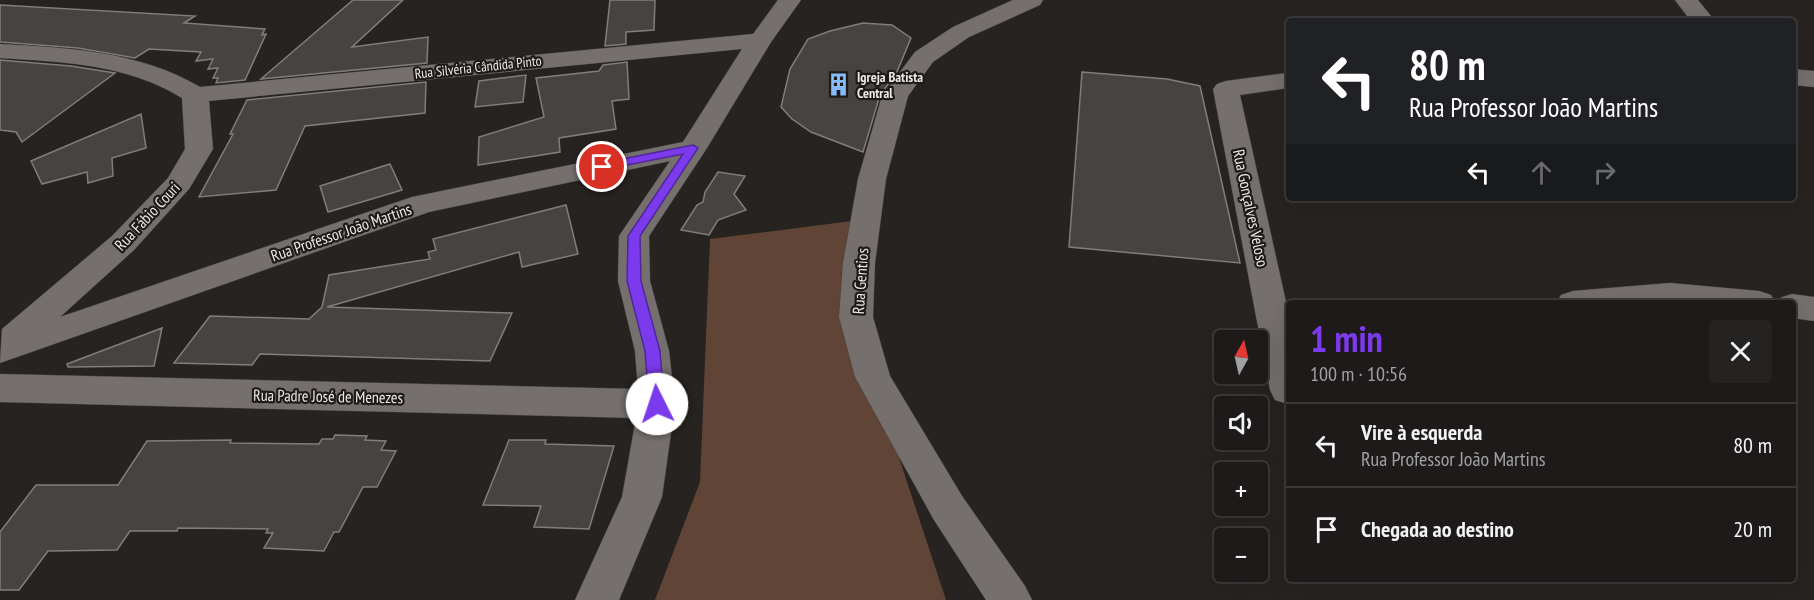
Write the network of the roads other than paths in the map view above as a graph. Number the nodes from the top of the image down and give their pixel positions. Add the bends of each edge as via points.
1 (790, 0) edge
2 (1032, 0) edge
3 (1686, 0) edge
4 (1701, 18) edge
5 (760, 40) junction
6 (0, 51) edge
7 (1796, 77) edge
8 (1814, 79) edge
9 (1286, 81) edge
10 (195, 95) junction
11 (693, 148) junction
12 (1605, 300) edge
13 (1729, 300) edge
14 (1796, 307) edge
15 (1814, 309) edge
16 (0, 350) edge
17 (1286, 380) edge
18 (0, 388) edge
19 (657, 404) junction
20 (597, 600) edge
21 (1010, 600) edge

1 - 5 street
2 - 21 street, Rua Gentios via 961,32 924,57 895,96 872,179 859,263 856,317 873,377 948,508
3 - 4 street
5 - 10 street, Rua Silvéria Cândida Pinto
5 - 11 street
6 - 10 street via 112,61 176,81
7 - 8 street
9 - 17 street, Rua Gonçalves Veloso via 1226,89
10 - 16 street, Rua Fábio Couri via 199,149 179,183 123,243
11 - 16 street, Rua Professor João Martins via 422,204
11 - 19 street via 634,236 634,281 652,351
12 - 13 street via 1670,294
14 - 15 street
18 - 19 street, Rua Padre José de Menezes
19 - 20 street via 642,496

